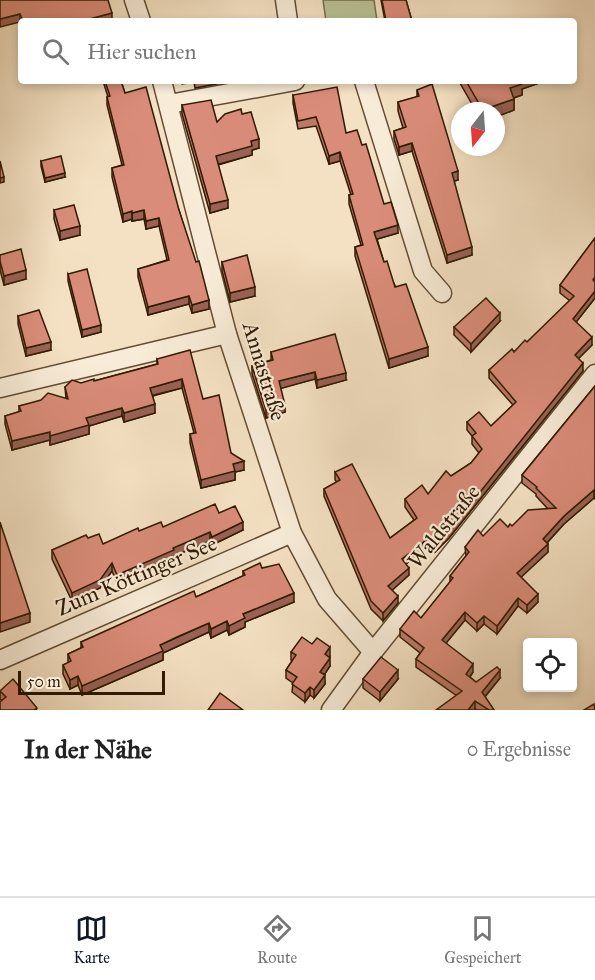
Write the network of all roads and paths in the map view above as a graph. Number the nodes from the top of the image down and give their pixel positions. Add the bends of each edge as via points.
1 (134, 0) edge
2 (285, 0) edge
3 (140, 18) edge
4 (288, 18) edge
5 (163, 84) edge
6 (279, 84) edge
7 (365, 84) edge
8 (170, 104) junction
9 (442, 293) dead end
10 (227, 334) junction
11 (595, 374) edge
12 (0, 388) edge
13 (292, 533) junction
14 (373, 652) junction
15 (0, 660) edge
16 (331, 710) edge

1 - 3 street
2 - 4 street
5 - 8 street, Annastraße
6 - 8 street
7 - 9 street via 423,271
8 - 10 street, Annastraße
10 - 12 street
10 - 13 street, Annastraße
11 - 14 street, Waldstraße
13 - 14 street, Annastraße via 327,599
13 - 15 street, Zum Köttinger See
14 - 16 street, Waldstraße

